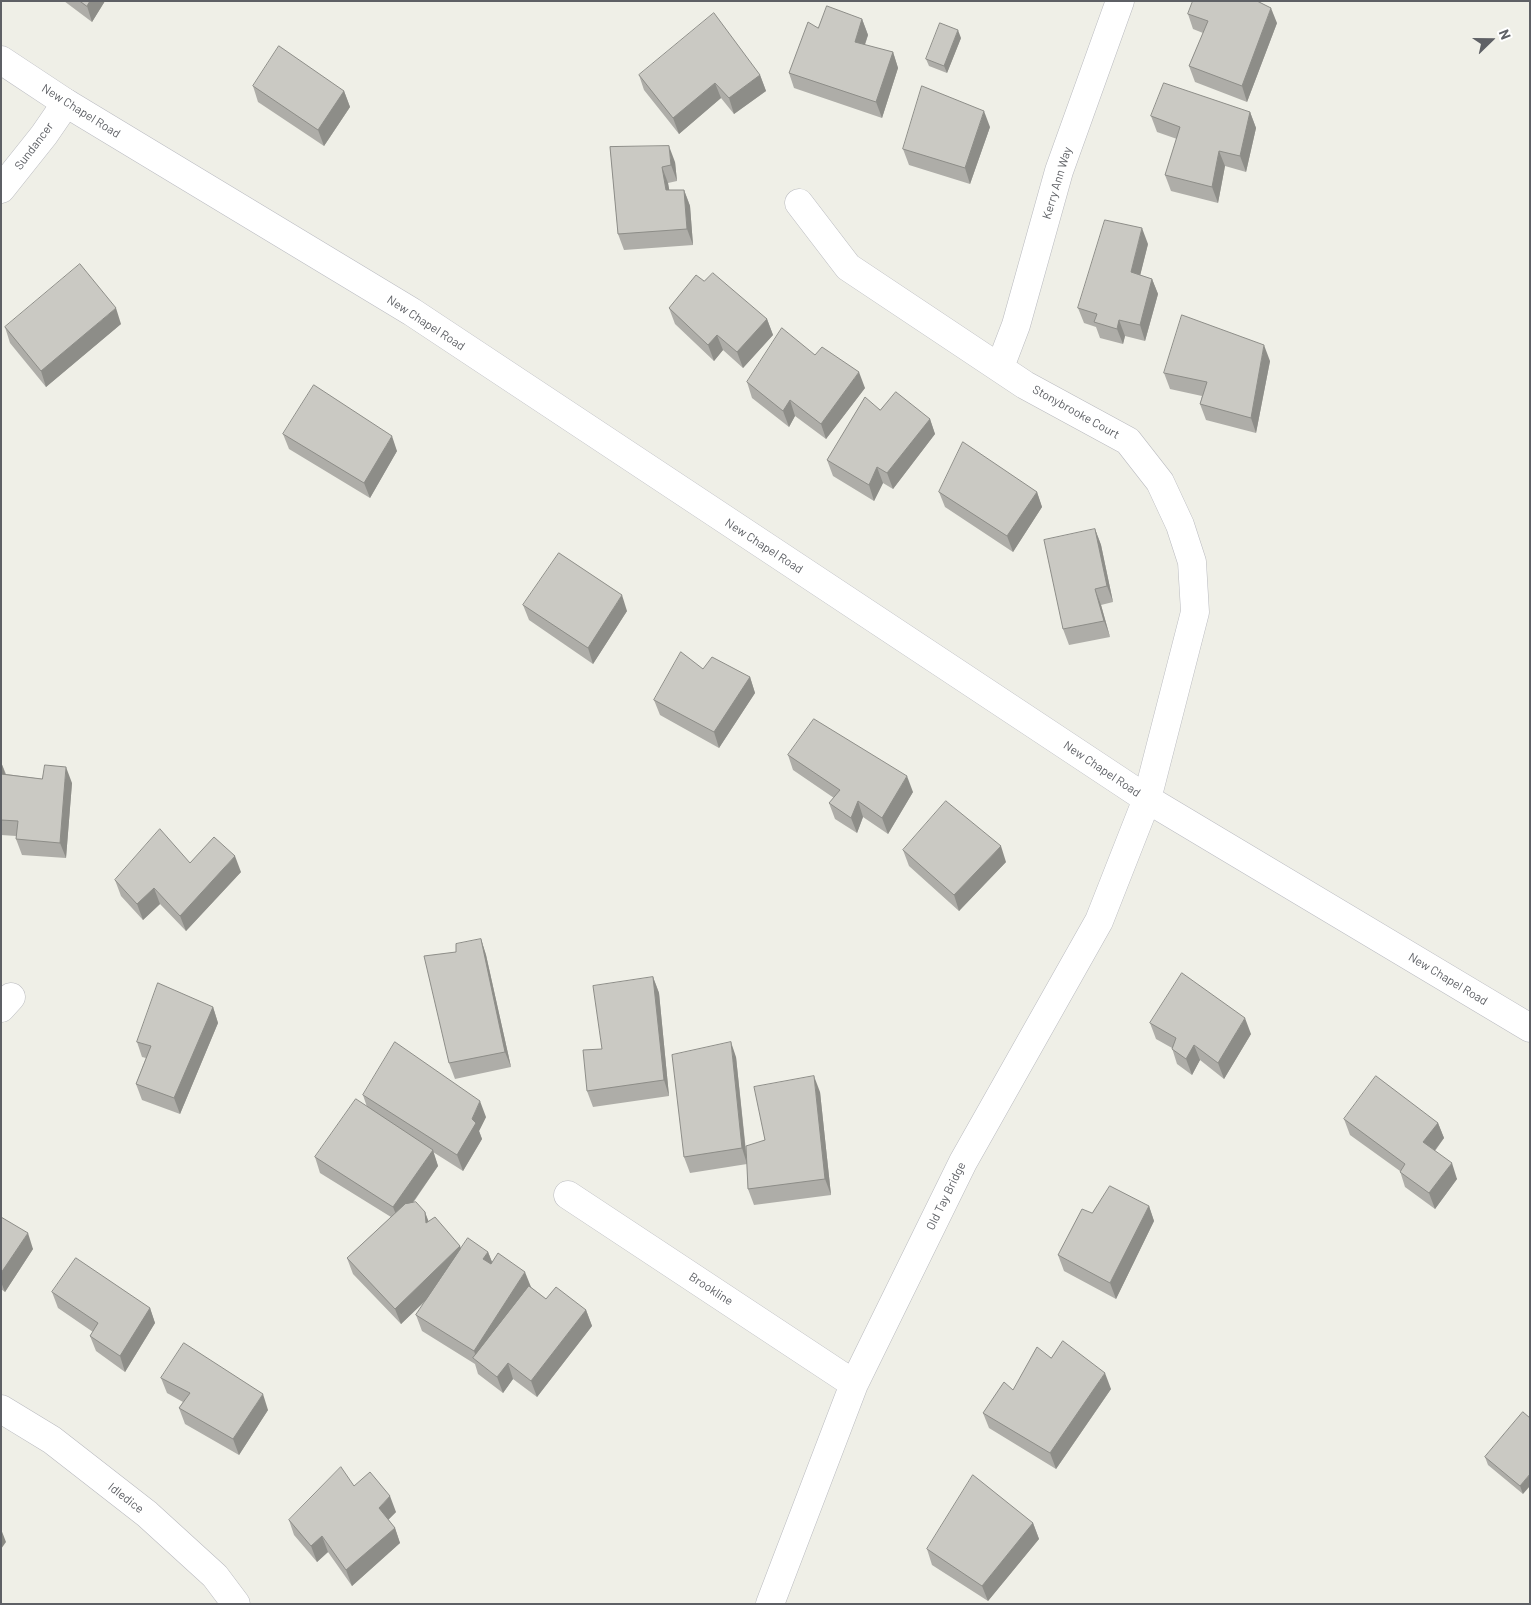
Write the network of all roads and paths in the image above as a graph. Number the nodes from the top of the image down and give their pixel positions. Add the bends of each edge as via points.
1 (1120, 1) edge
2 (1, 60) edge
3 (66, 103) junction
4 (1, 189) edge
5 (798, 203) dead end
6 (1000, 367) junction
7 (1147, 799) junction
8 (1530, 1028) edge
9 (568, 1195) dead end
10 (854, 1384) junction
11 (1, 1409) edge
12 (236, 1604) edge
13 (770, 1604) edge

1 - 6 street, Kerry Ann Way via 1059,171 1016,325
2 - 3 street, New Chapel Road
3 - 4 street, Sundancer
3 - 7 street, New Chapel Road via 412,312
5 - 6 street, Stonybrooke Court via 848,267
6 - 7 street, Stonybrooke Court via 1025,385 1128,442 1160,482 1180,526 1192,562 1195,612
7 - 8 street, New Chapel Road
7 - 10 street, Old Tay Bridge via 1099,921 963,1162
9 - 10 street, Brookline
10 - 13 street, Old Tay Bridge
11 - 12 street, Idledice via 52,1440 146,1514 215,1576

